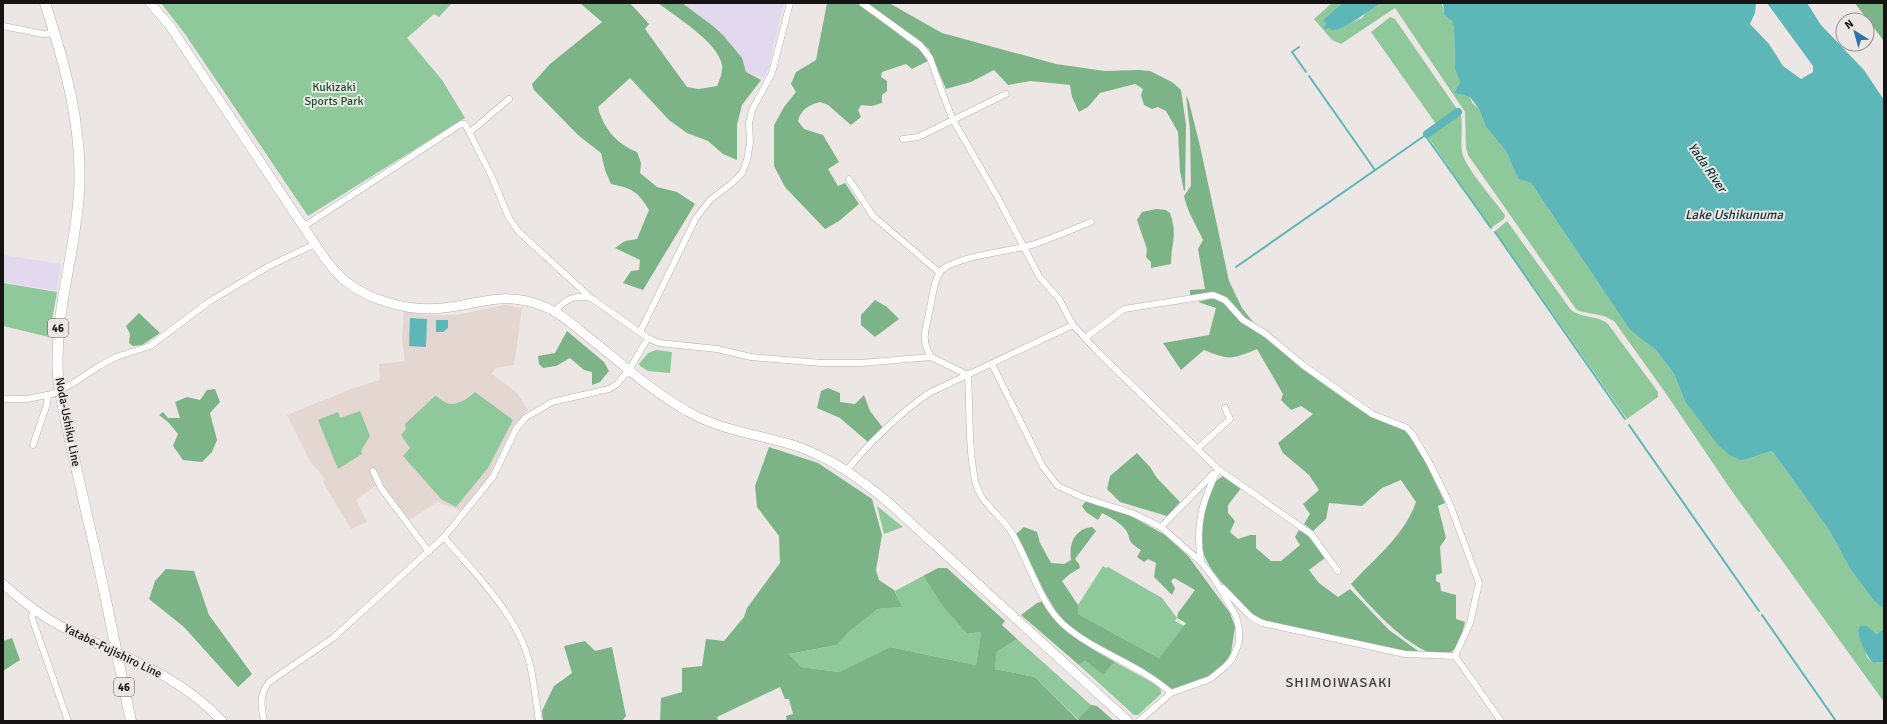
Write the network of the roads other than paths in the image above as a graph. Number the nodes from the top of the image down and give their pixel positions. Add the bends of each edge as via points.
1 (45, 3) edge
2 (150, 3) edge
3 (790, 3) edge
4 (862, 3) edge
5 (3, 26) edge
6 (55, 34) junction
7 (1006, 94) dead end
8 (509, 99) dead end
9 (953, 120) junction
10 (470, 132) junction
11 (902, 139) dead end
12 (850, 179) dead end
13 (1091, 222) dead end
14 (303, 227) junction
15 (315, 244) junction
16 (1023, 246) junction
17 (940, 273) junction
18 (591, 298) junction
19 (555, 311) junction
20 (1073, 325) junction
21 (640, 332) junction
22 (648, 338) junction
23 (1085, 338) junction
24 (931, 357) junction
25 (992, 364) junction
26 (629, 370) junction
27 (968, 375) junction
28 (60, 391) junction
29 (48, 395) junction
30 (3, 400) edge
31 (1225, 408) dead end
32 (33, 445) dead end
33 (1198, 448) junction
34 (1218, 469) junction
35 (847, 470) junction
36 (373, 471) dead end
37 (1161, 527) junction
38 (444, 537) junction
39 (429, 552) junction
40 (1201, 562) junction
41 (1338, 571) dead end
42 (1215, 580) junction
43 (3, 584) edge
44 (33, 609) junction
45 (118, 653) junction
46 (1455, 656) junction
47 (1171, 693) junction
48 (218, 720) edge
49 (68, 721) edge
50 (132, 721) edge
51 (264, 721) edge
52 (539, 721) edge
53 (1128, 721) edge
54 (1139, 721) edge
55 (1501, 721) edge

1 - 6 main road, Noda-Ushiku Line / 46
2 - 14 street via 170,26
3 - 21 street via 772,73 752,110 749,123 750,143 742,173 710,200 696,218
4 - 9 street via 926,51
5 - 6 street
6 - 28 main road, Noda-Ushiku Line / 46 via 71,90 79,159 76,225 57,340
7 - 9 street
8 - 10 street
9 - 11 street via 918,137
9 - 16 street
10 - 14 street via 461,124
10 - 18 street via 509,218 519,232
12 - 17 street via 873,216
13 - 16 street
14 - 15 street
15 - 19 street via 345,281 360,291 386,302 421,308 442,308 505,298 531,302
15 - 28 street via 269,266 210,301 150,346 116,357
16 - 17 street via 955,263
16 - 20 street via 1039,276 1059,299
17 - 24 street via 924,345
18 - 19 street via 569,298
18 - 21 street
19 - 26 street
20 - 23 street
20 - 25 street
21 - 22 street
22 - 24 street via 659,343 784,360 861,363
22 - 26 street
23 - 33 street
23 - 46 street via 1124,309 1213,295 1225,300 1243,320 1266,334 1303,365 1372,414 1407,428 1422,448 1449,502 1479,583 1470,623
24 - 27 street
25 - 27 street
25 - 37 street via 1043,467 1058,486 1082,498 1132,513
26 - 35 street via 665,397 700,418 732,430 810,451
26 - 38 street via 609,389 552,402 525,418 516,429 493,477
27 - 35 street via 929,393 918,401
27 - 47 street via 973,470 977,486 988,505 1004,521 1015,538 1052,611 1062,624 1079,637 1144,672
28 - 29 street
28 - 45 main road, Noda-Ushiku Line / 46
29 - 30 street
29 - 32 street
31 - 33 street via 1230,419
33 - 34 street
34 - 37 street
34 - 40 street via 1208,489 1200,518 1198,530
34 - 41 street via 1311,534
35 - 53 street via 888,502
36 - 39 street via 381,488
37 - 40 street
38 - 39 street
38 - 52 street via 493,596 515,628 529,663
39 - 51 street via 333,638 269,682 261,697
40 - 42 street
42 - 46 street via 1251,617 1262,623 1405,654
42 - 47 street via 1236,616 1240,636 1236,651 1226,666 1210,679
43 - 44 street, Yatabe-Fujishiro Line
44 - 45 street, Yatabe-Fujishiro Line via 67,629
44 - 49 street via 32,618
45 - 48 street, Yatabe-Fujishiro Line via 174,681 205,705
45 - 50 main road, Noda-Ushiku Line / 46
46 - 55 street
47 - 54 street

